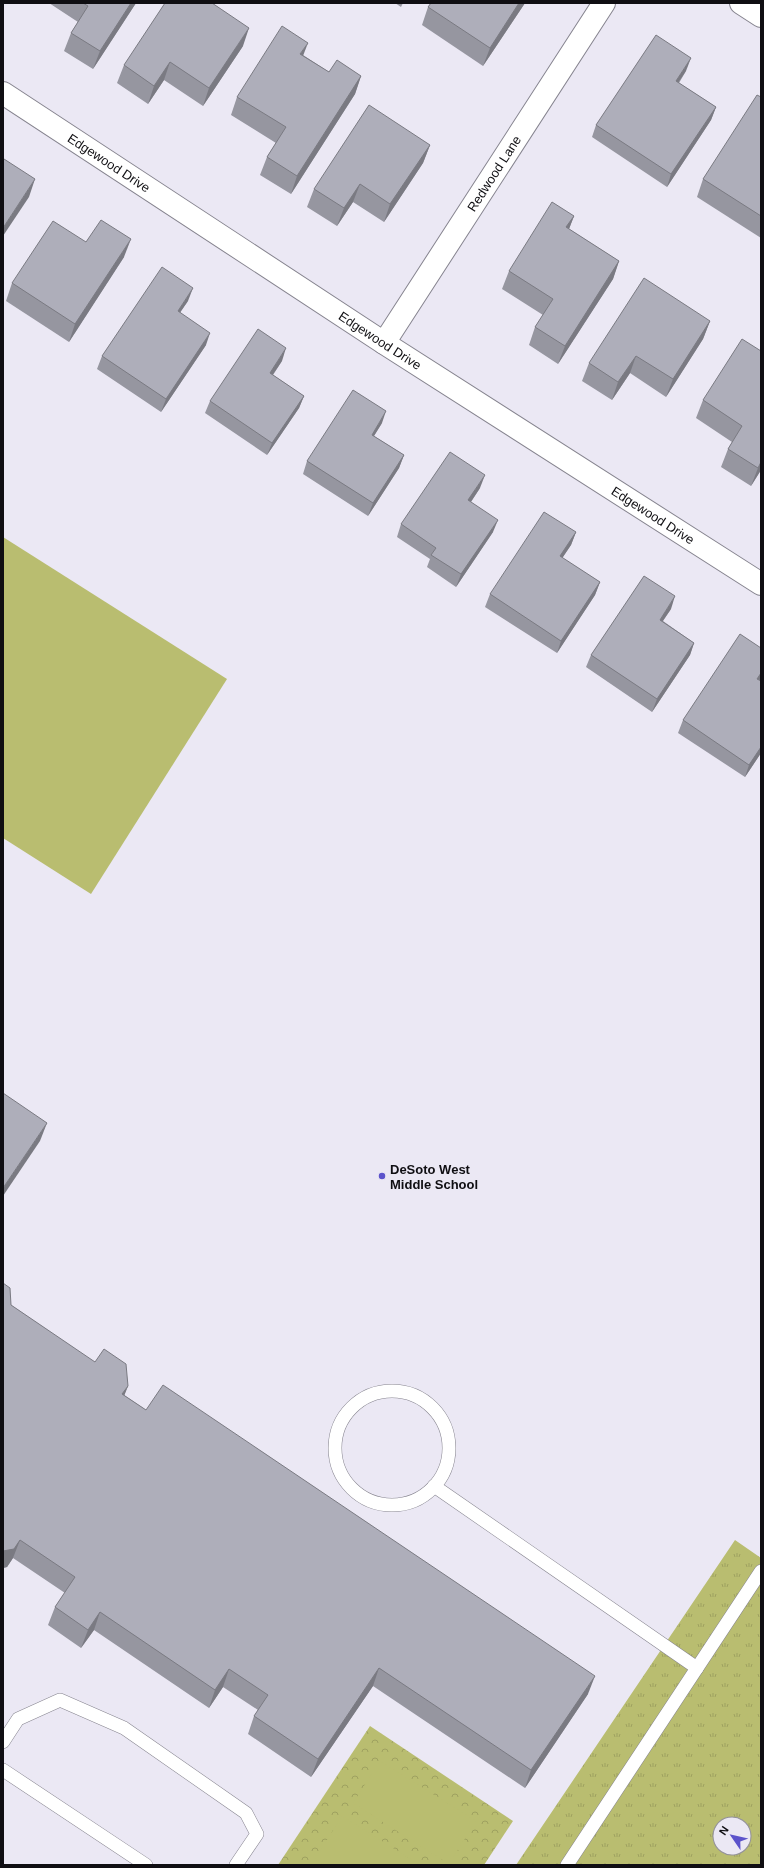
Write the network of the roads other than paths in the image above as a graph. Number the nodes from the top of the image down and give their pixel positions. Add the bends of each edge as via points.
1 (604, 3) edge
2 (741, 3) edge
3 (761, 16) edge
4 (3, 93) edge
5 (384, 343) junction
6 (761, 584) edge
7 (434, 1486) junction
8 (761, 1571) edge
9 (697, 1668) junction
10 (3, 1742) edge
11 (3, 1770) edge
12 (146, 1865) edge
13 (236, 1865) edge
14 (567, 1865) edge

1 - 5 street, Redwood Lane
2 - 3 street
4 - 5 street, Edgewood Drive
5 - 6 street, Edgewood Drive
7 - 7 lane via 409,1502 391,1505 373,1502 356,1492 344,1479 336,1462 335,1443 340,1424 351,1408 366,1397 384,1392 403,1392 421,1398 435,1410 445,1426 449,1444 447,1463
7 - 9 lane
8 - 9 lane
9 - 14 lane
10 - 13 lane via 18,1719 60,1700 124,1728 246,1813 257,1834
11 - 12 lane

